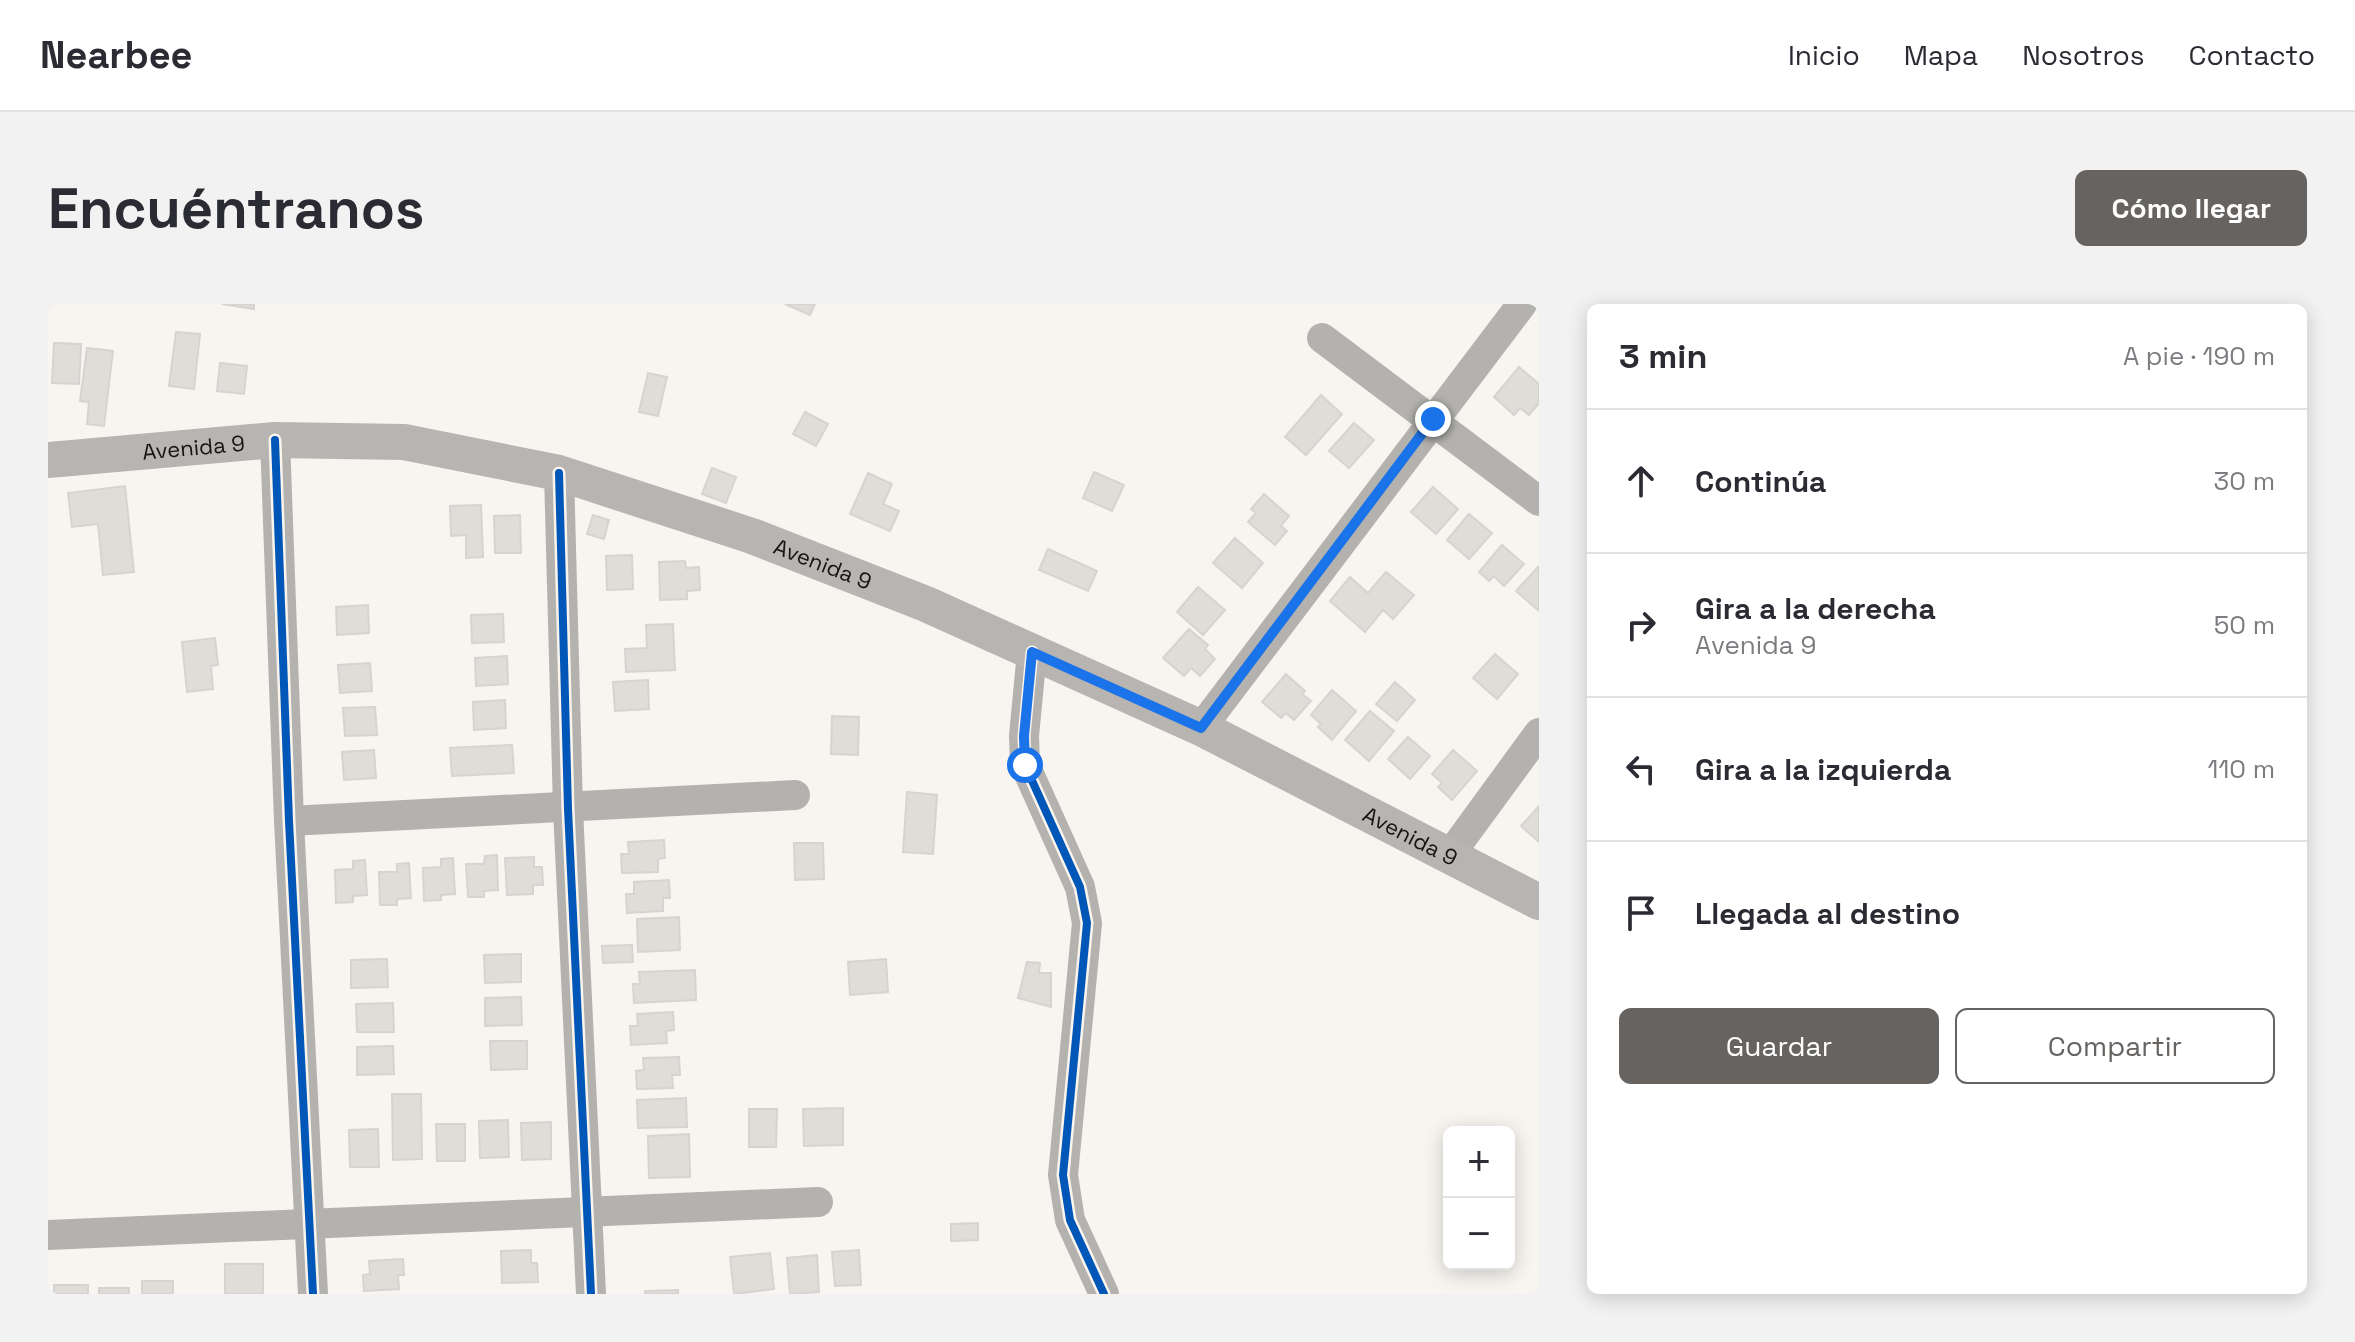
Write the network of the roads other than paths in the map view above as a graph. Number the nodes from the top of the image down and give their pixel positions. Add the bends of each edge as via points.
1 (1522, 304) edge
2 (1322, 338) dead end
3 (1433, 419) junction
4 (275, 440) junction
5 (48, 460) edge
6 (559, 473) junction
7 (1539, 501) edge
8 (1032, 652) junction
9 (1201, 728) junction
10 (1539, 733) edge
11 (795, 795) dead end
12 (568, 809) junction
13 (289, 821) junction
14 (1449, 856) junction
15 (1539, 902) edge
16 (818, 1202) dead end
17 (589, 1212) junction
18 (310, 1224) junction
19 (48, 1235) edge
20 (313, 1294) edge
21 (591, 1294) edge
22 (1104, 1294) edge

1 - 3 street
2 - 3 street
3 - 7 street
3 - 9 street
4 - 5 main road, Avenida 9
4 - 6 main road, Avenida 9 via 404,442
4 - 13 street
6 - 8 main road, Avenida 9 via 752,536
6 - 12 street
8 - 9 main road, Avenida 9
8 - 22 street via 1025,765 1080,887 1087,923 1063,1175 1070,1220
9 - 14 main road, Avenida 9
10 - 14 street
11 - 12 street
12 - 13 street
12 - 17 street
13 - 18 street
14 - 15 main road, Avenida 9
16 - 17 street
17 - 18 street
17 - 21 street
18 - 19 street
18 - 20 street

